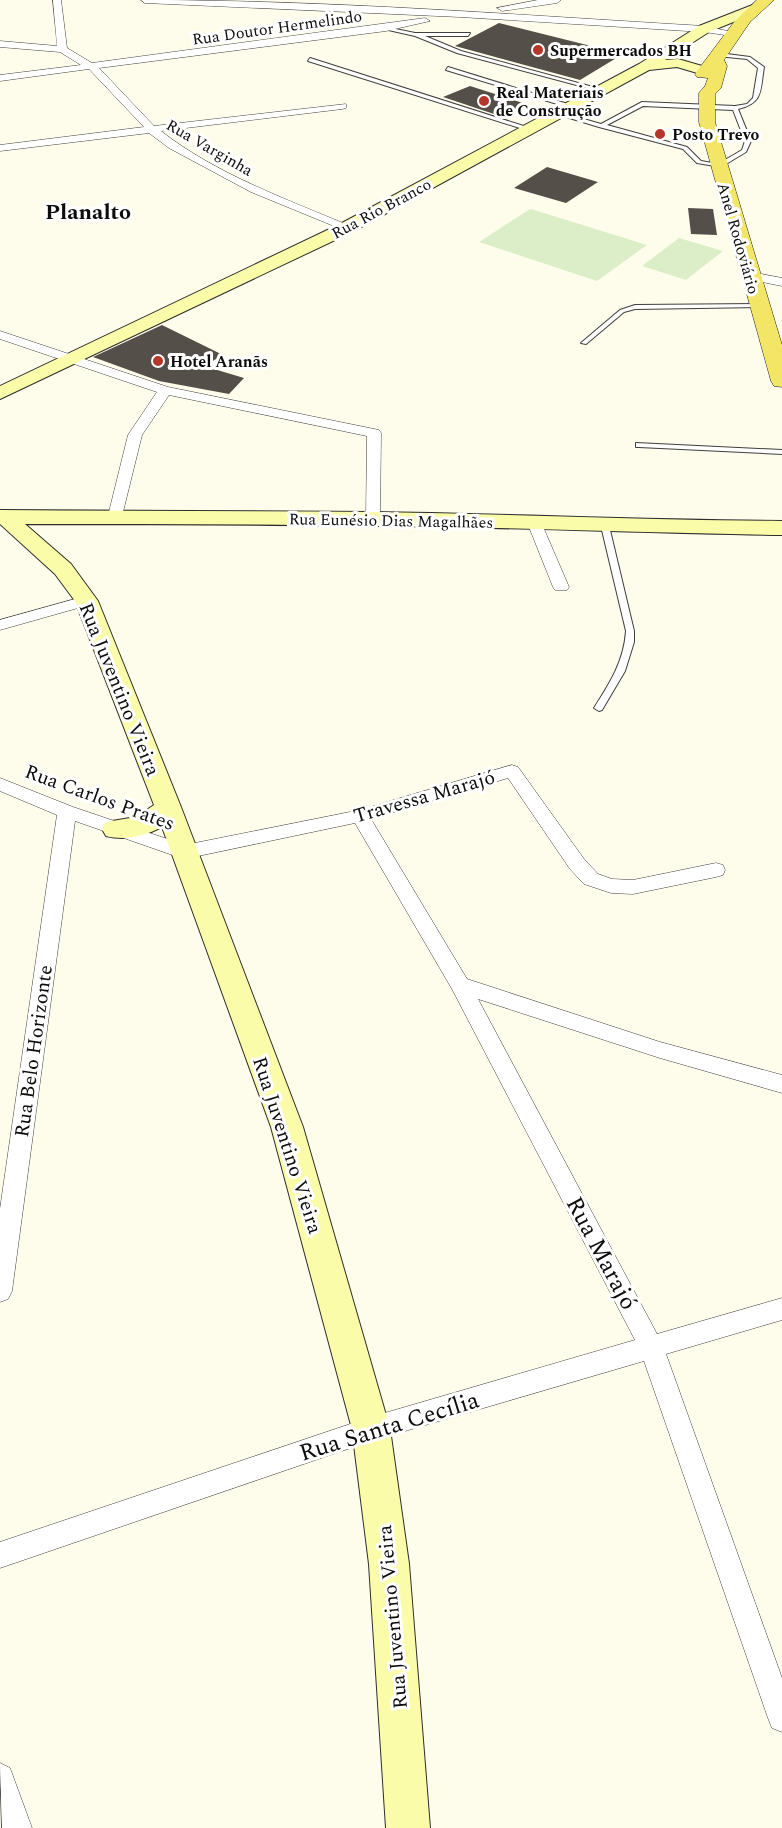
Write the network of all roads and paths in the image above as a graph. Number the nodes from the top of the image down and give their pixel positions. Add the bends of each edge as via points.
1 (57, 0) edge
2 (145, 0) edge
3 (557, 0) edge
4 (761, 4) edge
5 (460, 14) junction
6 (386, 28) junction
7 (705, 29) junction
8 (732, 33) junction
9 (416, 34) junction
10 (468, 34) dead end
11 (0, 44) edge
12 (62, 49) junction
13 (707, 57) junction
14 (672, 59) junction
15 (310, 60) dead end
16 (92, 67) junction
17 (448, 69) dead end
18 (0, 78) edge
19 (601, 90) junction
20 (708, 100) junction
21 (342, 106) dead end
22 (735, 108) junction
23 (563, 109) junction
24 (601, 126) junction
25 (151, 129) junction
26 (528, 129) junction
27 (0, 148) edge
28 (718, 166) junction
29 (346, 228) junction
30 (751, 276) junction
31 (782, 282) edge
32 (759, 306) junction
33 (0, 335) edge
34 (584, 343) dead end
35 (778, 356) edge
36 (68, 359) junction
37 (782, 381) edge
38 (165, 390) junction
39 (0, 393) edge
40 (639, 445) dead end
41 (782, 452) edge
42 (115, 516) junction
43 (2, 517) edge
44 (373, 519) junction
45 (534, 522) junction
46 (605, 526) junction
47 (782, 528) edge
48 (561, 587) dead end
49 (86, 601) junction
50 (0, 625) edge
51 (599, 708) dead end
52 (0, 784) edge
53 (168, 807) junction
54 (67, 812) junction
55 (360, 816) junction
56 (116, 829) junction
57 (184, 852) junction
58 (716, 870) dead end
59 (460, 985) junction
60 (782, 1084) edge
61 (0, 1291) edge
62 (782, 1309) edge
63 (651, 1347) junction
64 (371, 1429) junction
65 (0, 1556) edge
66 (782, 1718) edge
67 (0, 1778) edge
68 (17, 1828) edge
69 (408, 1828) edge

1 - 12 street
2 - 5 street
3 - 5 street, Rua Doutor Hermelindo
4 - 7 main road
4 - 8 main road, Anel Rodoviário
5 - 6 street, Rua Doutor Hermelindo
5 - 7 street
6 - 9 lane
6 - 16 street, Rua Doutor Hermelindo
7 - 8 street
7 - 14 main road
8 - 13 main road, Anel Rodoviário
9 - 10 lane
9 - 19 lane via 459,52
11 - 12 street
12 - 16 street, Rua Varginha
13 - 14 main road
13 - 14 main road via 676,51
13 - 20 main road, Anel Rodoviário via 719,66
13 - 22 lane via 748,58 761,66 756,99
14 - 19 main road, Rua Rio Branco via 644,67
15 - 26 lane
16 - 18 street, Rua Doutor Hermelindo
16 - 25 street, Rua Varginha
17 - 23 lane
19 - 23 main road, Rua Rio Branco
20 - 22 lane
20 - 24 lane via 642,104
20 - 28 main road, Anel Rodoviário via 707,122
21 - 25 street
22 - 28 lane via 748,141 744,151
23 - 24 lane
23 - 26 main road, Rua Rio Branco
24 - 28 lane via 685,148 699,162
25 - 27 street
25 - 29 street, Rua Varginha via 173,146 255,190
26 - 29 main road, Rua Rio Branco
28 - 30 main road, Anel Rodoviário
29 - 36 main road, Rua Rio Branco
30 - 31 street
30 - 32 main road, Anel Rodoviário
32 - 34 lane via 635,307 622,311
32 - 35 main road, Anel Rodoviário
33 - 36 street
35 - 37 main road, Anel Rodoviário
36 - 38 street
36 - 39 main road, Rua Rio Branco
38 - 42 street via 135,435
38 - 44 street via 374,432
40 - 41 lane
42 - 43 main road, Rua Eunésio Dias Magalhães
42 - 44 main road, Rua Eunésio Dias Magalhães
43 - 49 main road, Rua Juventino Vieira via 63,569
44 - 45 main road, Rua Eunésio Dias Magalhães
45 - 46 main road, Rua Eunésio Dias Magalhães
45 - 48 street
46 - 47 main road, Rua Eunésio Dias Magalhães
46 - 51 lane via 631,646
49 - 50 street
49 - 53 main road, Rua Juventino Vieira
52 - 54 street, Rua Carlos Prates
53 - 56 main road via 157,820 138,828
53 - 57 main road, Rua Juventino Vieira
54 - 56 street, Rua Carlos Prates
54 - 61 street, Rua Belo Horizonte
55 - 57 street, Travessa Marajó
55 - 58 street, Travessa Marajó via 512,771 591,879 611,886 633,887
55 - 59 street, Rua Marajó
56 - 57 street, Rua Carlos Prates
57 - 64 main road, Rua Juventino Vieira via 287,1127
59 - 60 street via 614,1036
59 - 63 street, Rua Marajó
62 - 63 street, Rua Santa Cecília
63 - 64 street, Rua Santa Cecília
63 - 66 street, Rua Marajó
64 - 65 street, Rua Santa Cecília
64 - 69 main road, Rua Juventino Vieira via 389,1564
67 - 68 street

